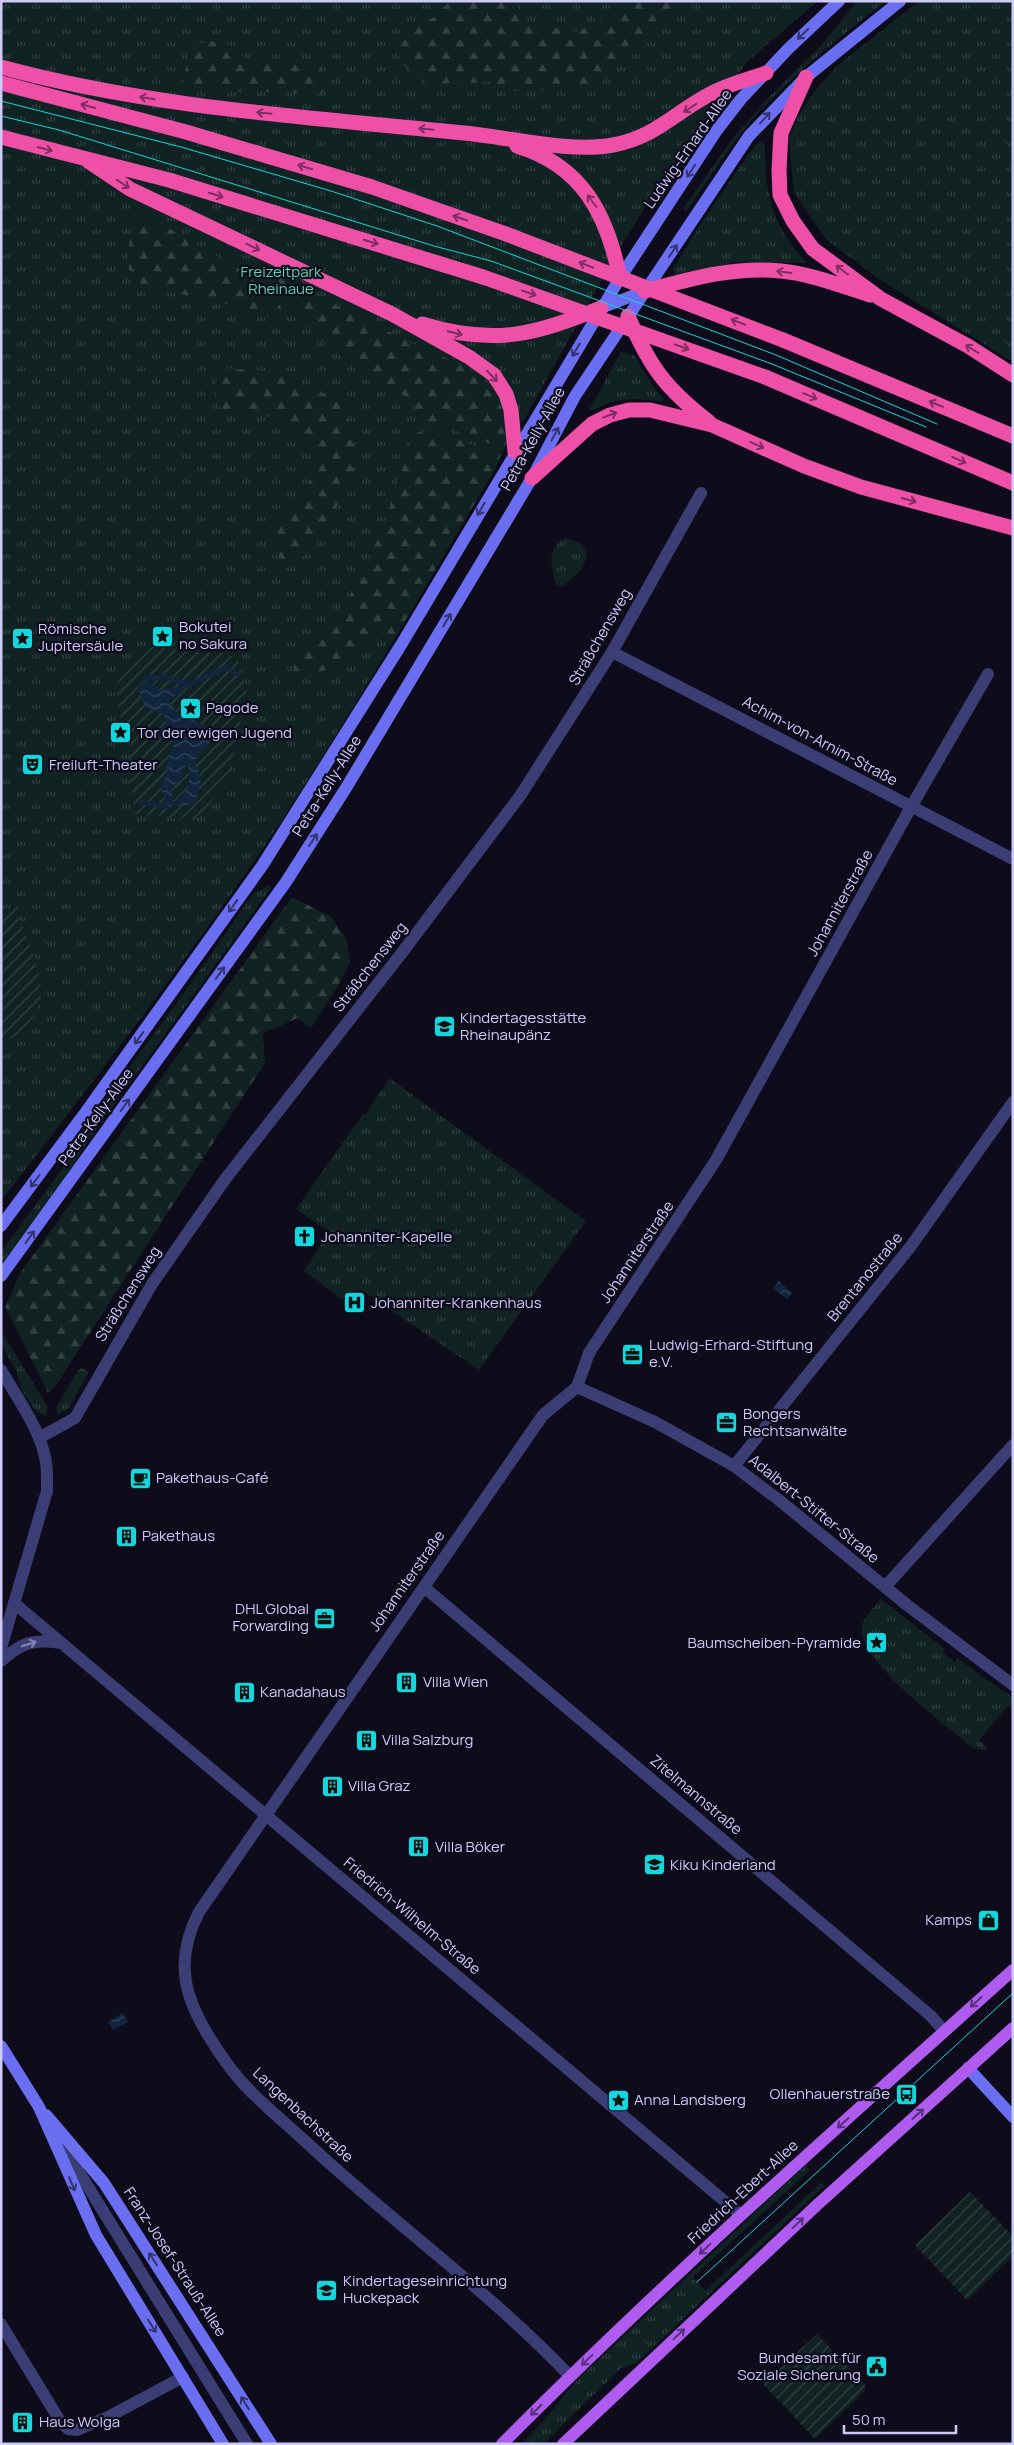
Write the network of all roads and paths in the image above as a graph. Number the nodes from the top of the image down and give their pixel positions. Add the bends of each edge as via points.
1 (839, 1) edge
2 (900, 1) edge
3 (1, 67) edge
4 (766, 73) junction
5 (806, 77) junction
6 (1, 84) edge
7 (474, 134) junction
8 (1, 137) edge
9 (88, 161) junction
10 (620, 278) junction
11 (646, 291) junction
12 (625, 299) junction
13 (881, 299) junction
14 (601, 308) junction
15 (392, 314) junction
16 (628, 316) junction
17 (1013, 375) edge
18 (712, 425) junction
19 (1013, 436) edge
20 (515, 452) junction
21 (532, 478) junction
22 (1013, 484) edge
23 (701, 493) dead end
24 (1013, 528) edge
25 (612, 652) junction
26 (988, 674) dead end
27 (911, 807) junction
28 (1013, 859) edge
29 (1013, 1102) edge
30 (1, 1226) edge
31 (1, 1276) edge
32 (2, 1370) edge
33 (577, 1387) junction
34 (1, 1389) edge
35 (26, 1415) junction
36 (39, 1438) junction
37 (1013, 1444) edge
38 (734, 1466) junction
39 (424, 1587) junction
40 (885, 1587) junction
41 (14, 1603) junction
42 (61, 1643) junction
43 (1, 1648) edge
44 (1, 1661) edge
45 (1013, 1685) edge
46 (266, 1815) junction
47 (1013, 1970) edge
48 (1013, 2028) edge
49 (944, 2031) junction
50 (1, 2046) edge
51 (968, 2068) junction
52 (39, 2107) junction
53 (1013, 2117) edge
54 (741, 2215) junction
55 (1, 2324) edge
56 (183, 2376) junction
57 (570, 2376) junction
58 (223, 2444) edge
59 (247, 2444) edge
60 (271, 2444) edge
61 (502, 2444) edge
62 (563, 2444) edge

1 -> 4 main road, Ludwig-Erhard-Allee
2 - 5 main road
7 -> 3 highway via 195,106 63,84
4 -> 7 highway via 713,92 662,127 635,140 614,145 591,148
4 -> 10 main road, Ludwig-Erhard-Allee via 717,130
11 -> 5 main road via 749,136
13 -> 5 highway via 813,249 780,195 781,133
19 -> 6 highway, bridge via 783,340 506,234 372,187 186,132
10 -> 7 highway via 600,211 579,184 563,169 533,151
8 -> 9 highway
9 -> 15 highway via 130,189
9 -> 22 highway, bridge via 169,180 483,277 765,377
10 - 12 main road
10 - 14 main road, Ludwig-Erhard-Allee
11 - 12 main road
13 -> 11 highway via 782,271 744,270 699,276
11 - 16 main road, Petra-Kelly-Allee
12 - 14 main road
12 - 16 main road
17 -> 13 highway via 968,346
15 -> 14 highway via 465,335 500,337 552,327
14 -> 20 main road, Petra-Kelly-Allee
15 -> 20 highway via 469,357 494,375 512,410
16 - 18 highway via 656,372 680,399
21 -> 16 main road, Petra-Kelly-Allee via 575,396
21 -> 18 highway via 592,424 610,414 650,410
18 -> 24 highway via 804,466 861,487
20 -> 30 main road, Petra-Kelly-Allee via 401,645 262,866
31 -> 21 main road, Petra-Kelly-Allee via 286,882
23 - 25 street, Sträßchensweg
25 - 27 street, Achim-von-Arnim-Straße
25 - 36 street, Sträßchensweg via 520,796 483,847 226,1178 167,1260 74,1418
26 - 27 street, Johanniterstraße
27 - 28 street, Achim-von-Arnim-Straße
27 - 33 street, Johanniterstraße via 716,1160 589,1352
29 - 38 street, Brentanostraße via 911,1246
32 - 35 street
33 - 38 street, Adalbert-Stifter-Straße via 655,1422
33 - 39 street, Johanniterstraße via 543,1415
34 - 35 street
35 - 36 street
36 - 41 street via 44,1453 47,1491
37 - 40 street
38 - 40 street, Adalbert-Stifter-Straße
39 - 46 street, Johanniterstraße
39 - 49 street, Zitelmannstraße via 931,2016
40 - 45 street, Adalbert-Stifter-Straße
41 - 42 street, Friedrich-Wilhelm-Straße
41 - 43 street
44 -> 42 street via 28,1642
42 - 46 street, Friedrich-Wilhelm-Straße
46 - 54 street, Friedrich-Wilhelm-Straße
46 - 57 street, Langenbachstraße via 189,1930 185,1978 192,2003 205,2027 240,2080 323,2157 533,2338
47 -> 49 main road, Friedrich-Ebert-Allee
48 - 51 main road
49 -> 54 main road, Friedrich-Ebert-Allee
50 - 52 main road, Franz-Josef-Strauß-Allee
51 - 53 main road
62 -> 51 main road
52 -> 56 main road, Franz-Josef-Strauß-Allee via 96,2235
52 - 59 street, Franz-Josef-Strauß-Allee
60 -> 52 main road, Franz-Josef-Strauß-Allee via 104,2183
54 -> 57 main road, Friedrich-Ebert-Allee
55 - 56 street via 68,2429 77,2430 108,2416
56 - 58 main road, Franz-Josef-Strauß-Allee
57 -> 61 main road, Friedrich-Ebert-Allee

